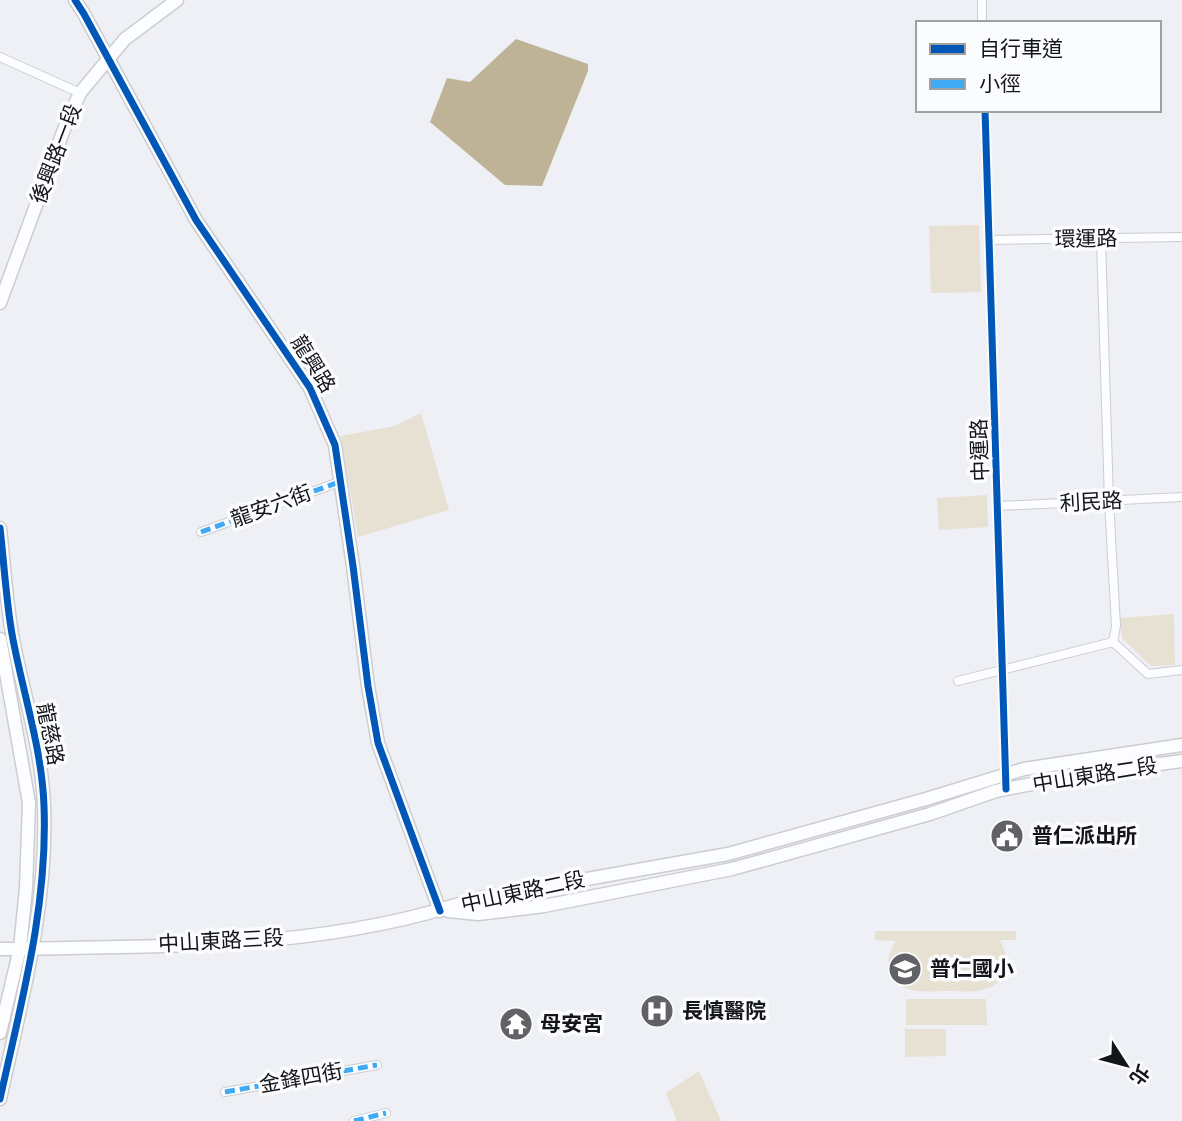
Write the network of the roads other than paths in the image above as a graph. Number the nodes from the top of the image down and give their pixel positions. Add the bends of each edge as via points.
1 (75, 0) edge
2 (177, 0) edge
3 (982, 0) edge
4 (982, 21) edge
5 (0, 57) edge
6 (108, 58) junction
7 (80, 93) junction
8 (985, 112) edge
9 (1182, 237) edge
10 (990, 240) junction
11 (1101, 240) junction
12 (0, 303) edge
13 (342, 481) junction
14 (1182, 497) edge
15 (1109, 501) junction
16 (999, 506) junction
17 (0, 528) edge
18 (201, 532) dead end
19 (0, 639) edge
20 (1114, 642) junction
21 (1004, 668) junction
22 (1182, 670) edge
23 (958, 681) dead end
24 (1182, 745) edge
25 (37, 754) junction
26 (20, 756) junction
27 (1182, 761) edge
28 (1006, 774) junction
29 (1006, 789) junction
30 (440, 911) junction
31 (26, 948) junction
32 (0, 949) edge
33 (0, 1033) edge
34 (377, 1065) dead end
35 (225, 1092) dead end
36 (0, 1095) edge
37 (386, 1113) dead end
38 (354, 1121) edge

1 - 6 street, 龍興路
2 - 6 street, 後興路一段 via 125,39
3 - 4 street
5 - 7 street
6 - 7 street, 後興路一段
6 - 13 street, 龍興路 via 196,220 310,388 335,444
7 - 12 street, 後興路一段
8 - 10 street, 中運路
9 - 11 street, 環運路
10 - 11 street, 環運路
10 - 16 street, 中運路
11 - 15 street
13 - 18 street, 龍安六街
13 - 30 street, 龍興路 via 378,743
14 - 15 street, 利民路
15 - 16 street, 利民路
15 - 20 street
16 - 21 street, 中運路
17 - 25 street, 龍慈路 via 12,631
19 - 26 street, 龍慈路
20 - 21 street
20 - 22 street via 1149,674
21 - 23 street
21 - 28 street, 中運路
24 - 28 street, 中山東路二段
25 - 26 street
25 - 31 street, 龍慈路 via 44,805 42,887
26 - 31 street, 龍慈路 via 29,803
27 - 29 street, 中山東路二段
28 - 29 street, 中運路
28 - 30 street, 中山東路二段 via 728,854 474,899
29 - 30 street, 中山東路二段 via 732,869 544,906 478,914
30 - 31 street, 中山東路三段 via 342,931 259,941
31 - 32 street, 中山東路三段
31 - 33 street
31 - 36 street
34 - 35 street, 金鋒四街
37 - 38 street

